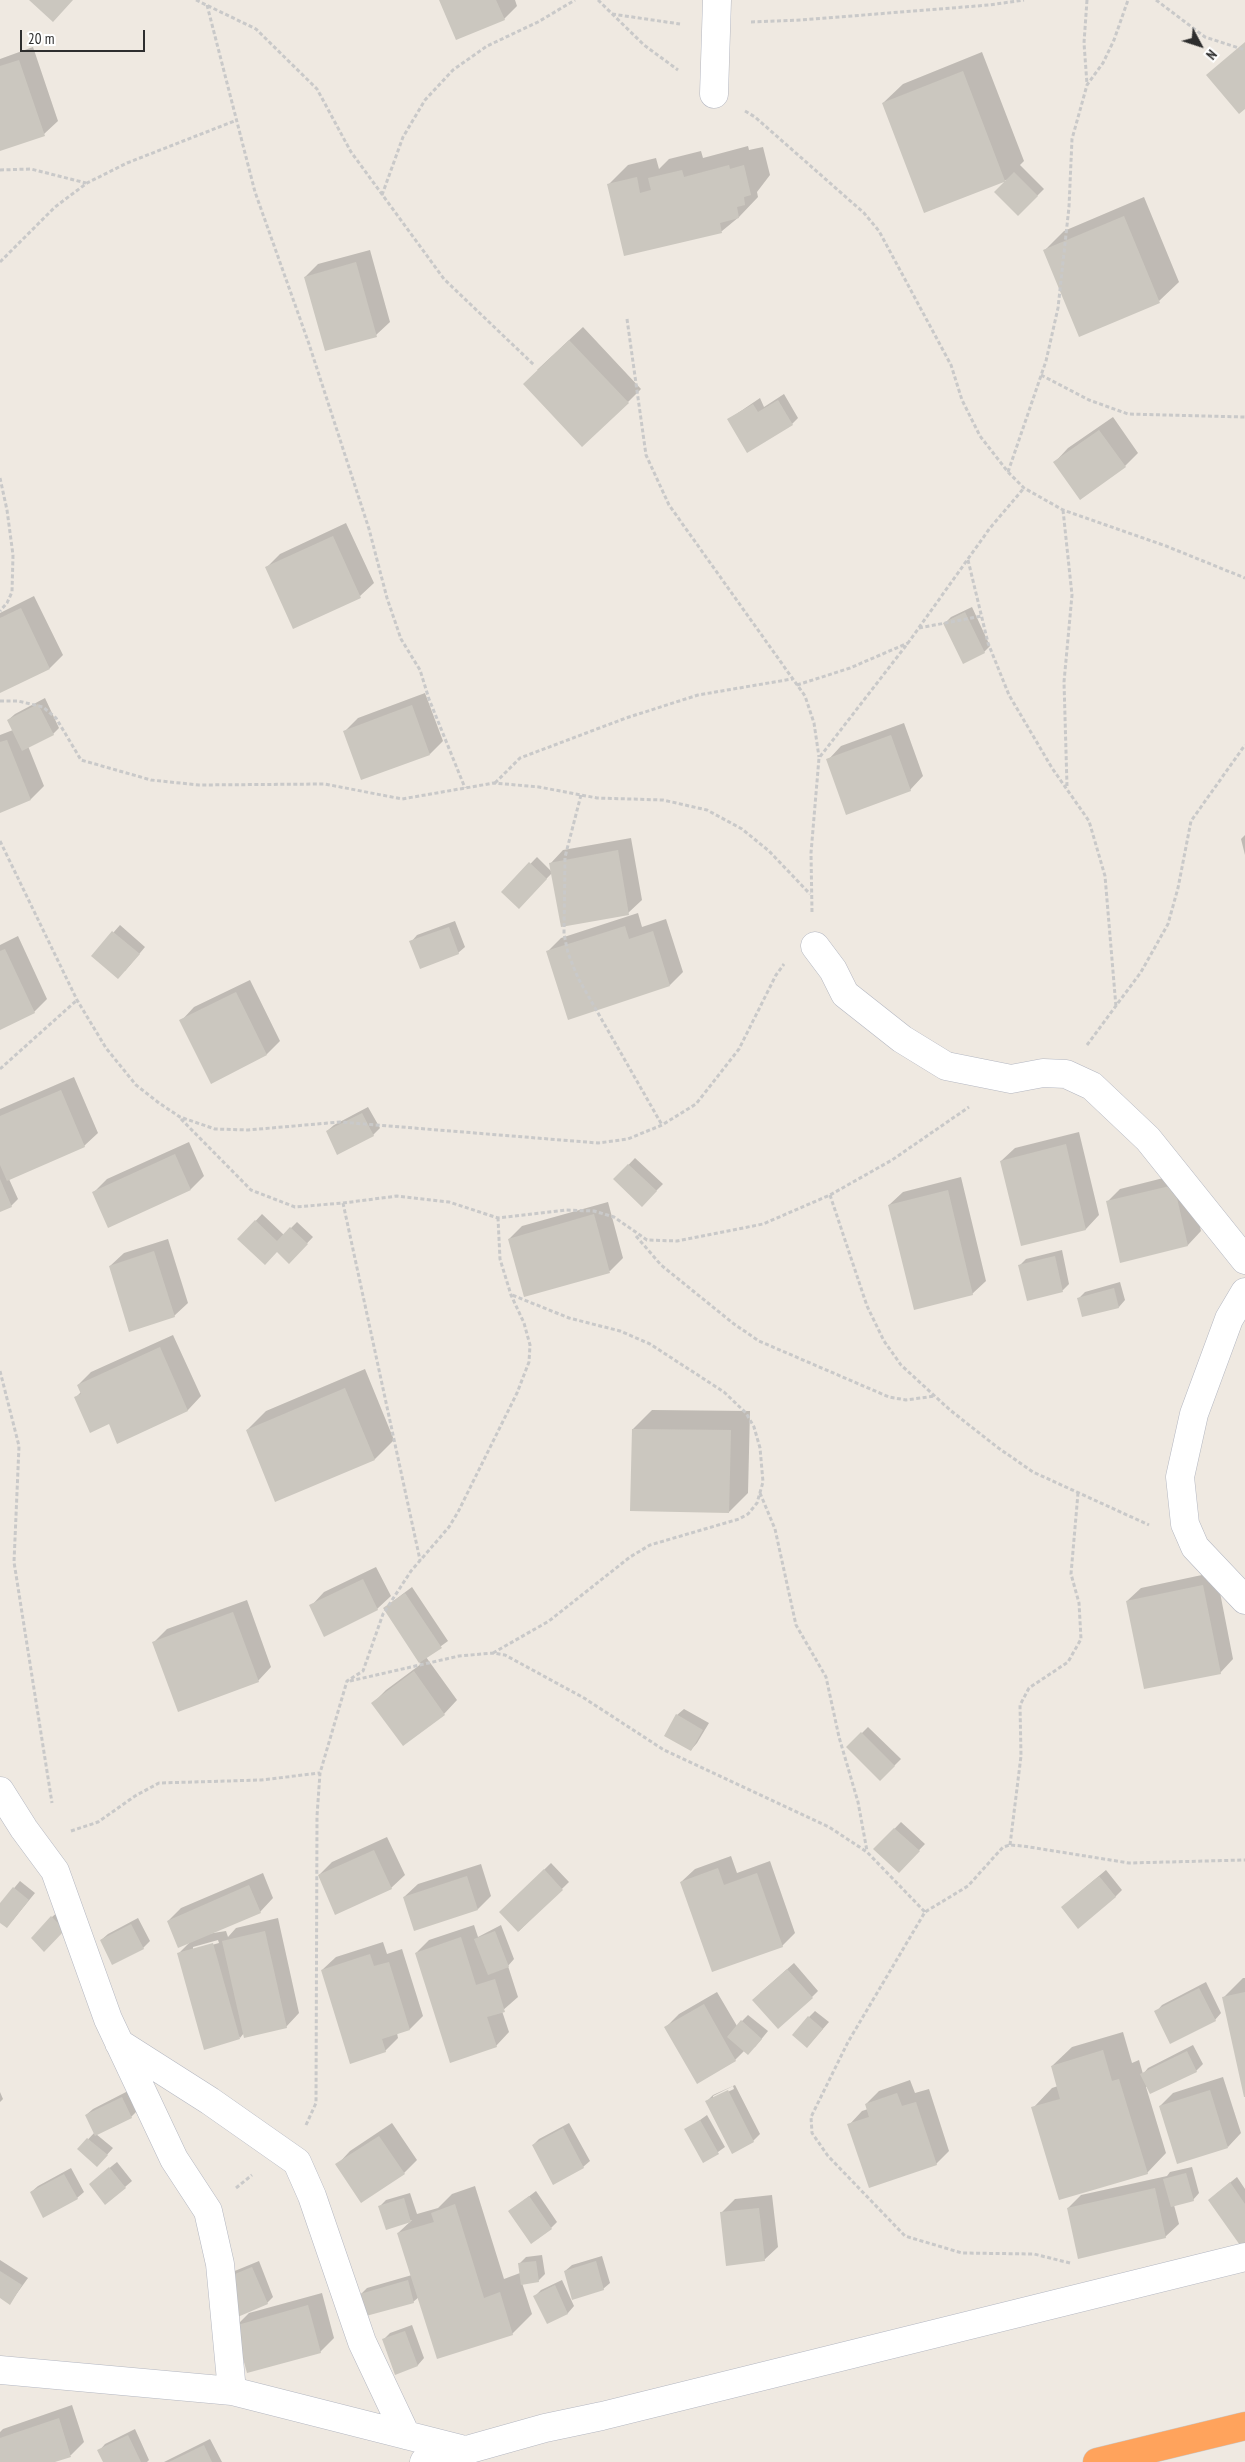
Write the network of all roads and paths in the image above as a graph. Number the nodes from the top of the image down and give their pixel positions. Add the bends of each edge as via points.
1 (196, 0) edge
2 (575, 0) edge
3 (598, 0) edge
4 (1024, 0) edge
5 (1086, 0) edge
6 (1128, 0) edge
7 (1156, 0) edge
8 (208, 5) junction
9 (717, 11) edge
10 (612, 14) junction
11 (1245, 50) edge
12 (1087, 85) junction
13 (714, 94) junction
14 (237, 120) junction
15 (0, 170) edge
16 (87, 183) junction
17 (382, 195) junction
18 (0, 262) edge
19 (627, 319) dead end
20 (534, 365) dead end
21 (1041, 375) junction
22 (1245, 417) edge
23 (1008, 472) junction
24 (0, 478) edge
25 (1024, 488) junction
26 (1063, 510) junction
27 (968, 559) junction
28 (1245, 578) edge
29 (0, 611) edge
30 (982, 616) junction
31 (919, 628) junction
32 (908, 643) junction
33 (792, 679) junction
34 (797, 685) junction
35 (0, 701) edge
36 (1245, 745) edge
37 (819, 758) junction
38 (494, 783) junction
39 (466, 788) junction
40 (1067, 788) junction
41 (581, 795) junction
42 (0, 841) edge
43 (810, 894) junction
44 (815, 946) joint
45 (787, 961) dead end
46 (77, 1000) junction
47 (1116, 1007) junction
48 (0, 1069) edge
49 (1066, 1074) junction
50 (1011, 1079) junction
51 (180, 1117) junction
52 (662, 1125) junction
53 (830, 1195) junction
54 (343, 1203) junction
55 (498, 1218) junction
56 (632, 1231) junction
57 (1245, 1260) edge
58 (1245, 1292) edge
59 (511, 1295) junction
60 (0, 1371) edge
61 (936, 1396) junction
62 (760, 1492) junction
63 (1078, 1493) junction
64 (1195, 1546) junction
65 (420, 1560) junction
66 (1245, 1600) edge
67 (493, 1653) junction
68 (347, 1681) junction
69 (320, 1773) junction
70 (0, 1791) edge
71 (52, 1806) dead end
72 (1010, 1845) junction
73 (867, 1852) junction
74 (1245, 1860) edge
75 (55, 1870) junction
76 (925, 1912) junction
77 (119, 2042) junction
78 (282, 2150) junction
79 (208, 2211) junction
80 (1245, 2258) edge
81 (1071, 2264) dead end
82 (0, 2370) edge
83 (232, 2391) junction
84 (1245, 2426) edge
85 (406, 2434) junction
86 (468, 2451) junction
87 (424, 2462) edge
88 (1097, 2462) edge

1 - 8 path
2 - 17 path via 487,46 453,70 425,100 403,137
3 - 10 path
4 - 9 path via 801,20
5 - 12 path via 1084,43
6 - 12 path via 1103,63
7 - 11 path via 1205,37
8 - 14 path
8 - 17 path via 256,29 317,90 351,152
9 - 10 path via 672,24
9 - 13 street
10 - 13 path via 644,45
12 - 21 path via 1072,139 1069,207 1058,308
13 - 23 path via 754,117 879,231 951,365 962,400 980,436
14 - 16 path via 128,163
14 - 39 path via 255,192 309,344 401,639 420,670
15 - 16 path via 31,169
16 - 18 path via 55,207
17 - 20 path via 444,279
19 - 33 path via 646,455 669,505
21 - 22 path via 1089,400 1128,414
21 - 23 path
23 - 25 path
24 - 29 path via 8,510 13,555 12,592
25 - 26 path
25 - 27 path
26 - 28 path
26 - 40 path via 1072,595 1064,682
27 - 30 path
27 - 31 path
30 - 31 path
30 - 40 path via 988,644 1010,695
31 - 32 path
32 - 34 path via 850,668
32 - 37 path
33 - 34 path
33 - 38 path via 698,696 626,718 520,758
34 - 37 path via 805,696 814,723
35 - 39 path via 18,701 43,708 56,718 81,760 151,780 199,785 325,784 402,799
36 - 47 path via 1191,821 1168,924 1141,972
37 - 43 path
38 - 39 path
38 - 41 path
40 - 47 path via 1089,821 1105,876
41 - 43 path via 663,800 707,810 742,829 769,851
41 - 52 path via 565,857 564,925 568,953 578,978
42 - 46 path
43 - 44 path
44 - 50 street via 833,970 845,994 921,1053 946,1066
45 - 52 path via 776,975 739,1049 696,1104
46 - 48 path
46 - 51 path via 106,1048 136,1085
47 - 49 path
49 - 50 street via 1043,1073
49 - 57 street via 1092,1086 1148,1139
50 - 53 path via 892,1160
51 - 52 path via 216,1129 248,1130 340,1122 598,1143 628,1139
51 - 54 path via 251,1190 295,1206
53 - 56 path via 763,1224 677,1241 647,1240
53 - 61 path via 867,1306 884,1341 901,1365
54 - 55 path via 397,1196 449,1202
54 - 65 path
55 - 56 path via 566,1210 594,1211 614,1217
55 - 59 path via 500,1259
56 - 61 path via 661,1265 760,1341 889,1397 906,1400
58 - 64 street via 1229,1319 1194,1414 1180,1477 1185,1524
59 - 62 path via 650,1344 724,1392 746,1413 754,1427 760,1448 763,1482
59 - 65 path via 524,1323 529,1362 458,1512
60 - 71 path via 19,1446 14,1562
61 - 63 path via 1026,1467
62 - 67 path via 757,1503 748,1514 650,1545 630,1557 549,1622
62 - 73 path via 775,1529 796,1625 826,1677 858,1802
63 - 64 path
63 - 72 path via 1071,1567 1079,1603 1081,1640 1068,1662 1029,1688 1020,1705 1021,1756
64 - 66 street
65 - 68 path via 383,1614 363,1671
67 - 68 path via 459,1656
67 - 73 path via 505,1655 554,1680 664,1750 829,1828
68 - 69 path
69 - 75 path via 261,1780 159,1783 98,1822 46,1836
69 - 78 path via 316,2103 308,2123
70 - 75 street
72 - 74 path via 1129,1863
72 - 76 path via 998,1851 968,1886
73 - 76 path
75 - 77 street
76 - 81 path via 848,2042 811,2117 812,2133 828,2156 905,2236 962,2253 1034,2254 1063,2259
77 - 78 street
77 - 79 street via 174,2158
78 - 79 path
78 - 85 street via 296,2162 312,2196 362,2342
79 - 83 street via 220,2264
80 - 86 street via 545,2428
82 - 83 street
83 - 85 street
84 - 88 highway
85 - 86 street
86 - 87 street

